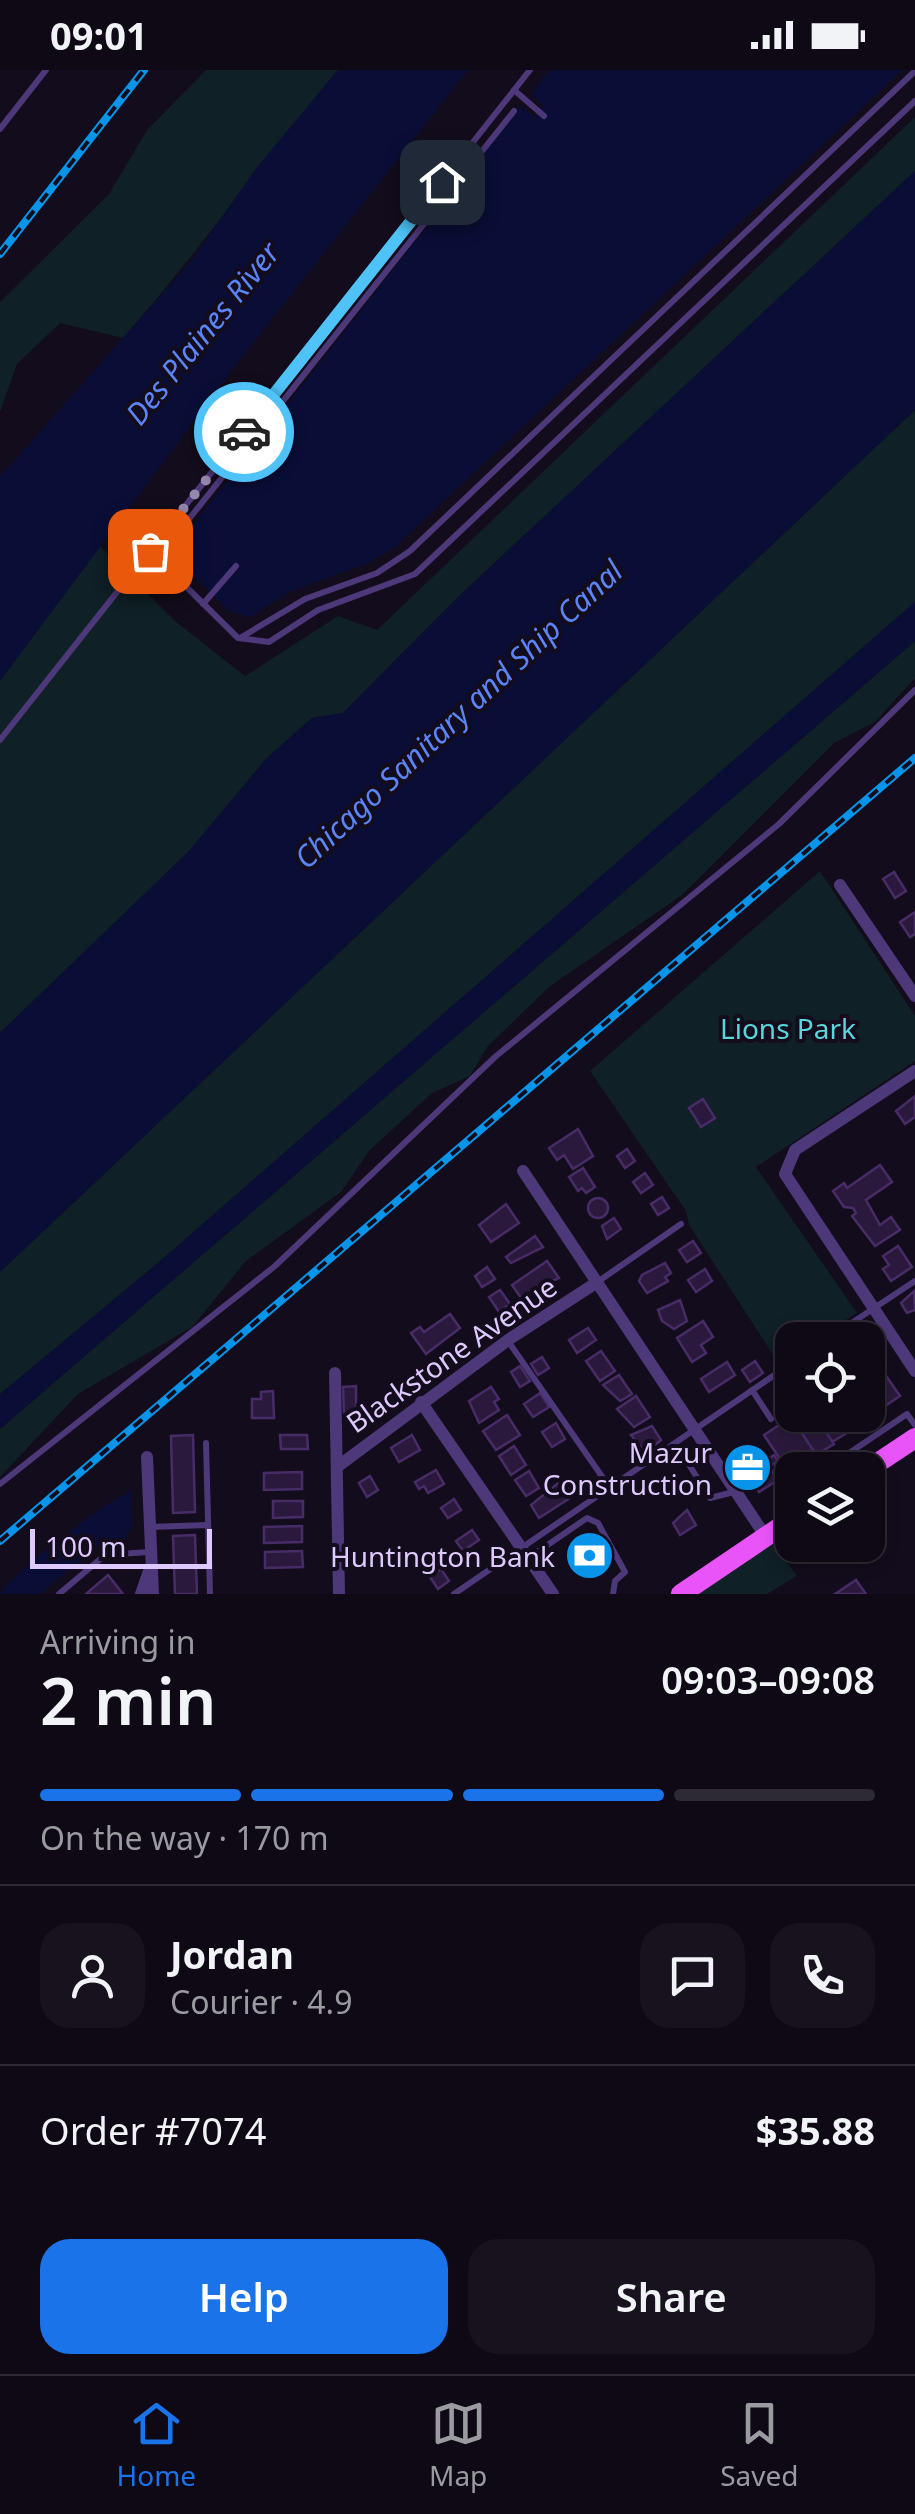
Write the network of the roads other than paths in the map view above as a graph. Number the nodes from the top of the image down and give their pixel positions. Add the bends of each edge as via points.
1 (46, 70) edge
2 (530, 70) edge
3 (915, 71) edge
4 (514, 90) junction
5 (915, 101) edge
6 (514, 111) dead end
7 (544, 116) dead end
8 (0, 129) edge
9 (238, 457) junction
10 (252, 469) dead end
11 (150, 551) junction
12 (236, 566) dead end
13 (178, 579) junction
14 (203, 604) junction
15 (238, 638) junction
16 (915, 690) edge
17 (0, 740) edge
18 (840, 885) dead end
19 (915, 996) edge
20 (915, 1070) edge
21 (522, 1171) dead end
22 (681, 1224) dead end
23 (915, 1281) edge
24 (596, 1283) junction
25 (873, 1309) junction
26 (853, 1322) edge
27 (508, 1340) junction
28 (915, 1371) edge
29 (335, 1373) dead end
30 (775, 1374) edge
31 (752, 1390) junction
32 (421, 1402) junction
33 (771, 1420) dead end
34 (915, 1425) edge
35 (694, 1428) junction
36 (915, 1438) edge
37 (206, 1443) dead end
38 (706, 1446) junction
39 (851, 1452) edge
40 (147, 1457) dead end
41 (885, 1458) edge
42 (336, 1467) junction
43 (0, 1484) edge
44 (610, 1488) junction
45 (736, 1491) junction
46 (208, 1525) junction
47 (149, 1527) junction
48 (775, 1530) edge
49 (766, 1536) junction
50 (150, 1552) junction
51 (525, 1554) junction
52 (150, 1568) junction
53 (59, 1594) edge
54 (141, 1594) edge
55 (153, 1594) edge
56 (210, 1594) edge
57 (340, 1594) edge
58 (454, 1594) edge
59 (553, 1594) edge
60 (613, 1594) edge
61 (681, 1594) edge

1 - 8 lane
2 - 4 lane
3 - 15 lane via 410,551
4 - 7 lane
4 - 11 lane
5 - 15 lane via 415,574 318,610 269,642
6 - 9 lane
9 - 10 lane
9 - 13 lane via 171,544
11 - 13 lane
11 - 17 lane
12 - 14 lane
13 - 14 lane
14 - 15 lane
16 - 43 lane via 778,824 495,1057 275,1266
18 - 19 street
20 - 25 street via 795,1150 786,1166 788,1181
21 - 24 street
22 - 24 lane
23 - 25 lane
24 - 27 street, Blackstone Avenue
24 - 35 street
25 - 26 lane
25 - 28 street
27 - 32 street, Blackstone Avenue
27 - 44 lane
29 - 42 street
30 - 31 lane
31 - 33 lane
31 - 35 lane
32 - 42 street, Blackstone Avenue
32 - 51 street
34 - 39 lane via 907,1414
35 - 38 street
35 - 44 lane
36 - 41 main road
37 - 46 lane
38 - 45 street
38 - 45 lane via 686,1460 710,1498
40 - 47 street
42 - 57 street
44 - 51 lane
45 - 49 street
46 - 47 lane
46 - 56 lane
47 - 50 street
48 - 49 main road
49 - 61 main road
50 - 52 street
50 - 53 lane via 106,1554
51 - 58 lane
51 - 59 street
51 - 60 lane via 588,1518 598,1523 625,1572
52 - 54 street
52 - 55 street

